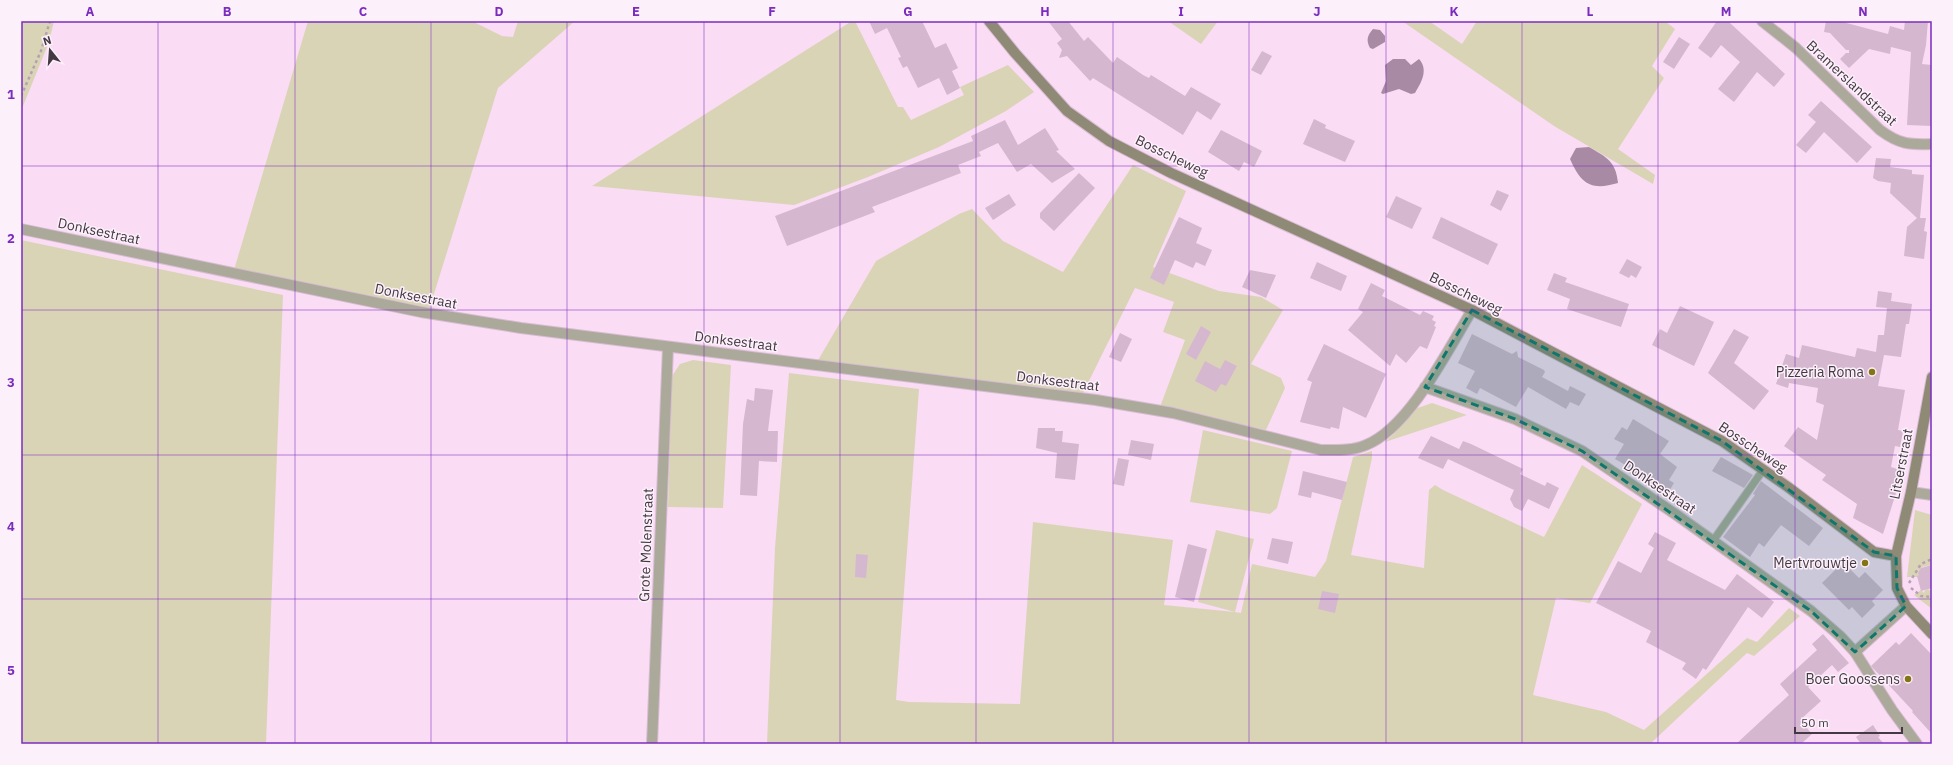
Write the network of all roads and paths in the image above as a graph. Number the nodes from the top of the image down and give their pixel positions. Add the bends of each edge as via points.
1 (50, 21) edge
2 (989, 21) edge
3 (1762, 21) edge
4 (21, 96) edge
5 (1932, 144) edge
6 (21, 229) edge
7 (1472, 310) junction
8 (668, 347) junction
9 (1932, 377) edge
10 (1425, 386) junction
11 (1763, 470) junction
12 (1911, 492) junction
13 (1932, 495) edge
14 (1713, 541) junction
15 (1896, 556) junction
16 (1932, 559) edge
17 (1932, 597) edge
18 (1906, 606) junction
19 (1932, 634) edge
20 (1855, 652) junction
21 (652, 744) edge
22 (1917, 744) edge

1 - 4 path via 41,51
2 - 7 street, Bosscheweg via 1067,111 1109,141 1171,173
3 - 5 street, Bramerslandstraat via 1796,48 1880,130 1894,140 1910,145
6 - 8 street, Donksestraat via 421,312
7 - 10 street, Donksestraat
7 - 11 street, Bosscheweg via 1722,441
8 - 10 street, Donksestraat via 1096,400 1181,415 1321,450 1346,450 1366,445 1384,435 1398,422
8 - 21 street, Grote Molenstraat
9 - 12 street, Litserstraat
10 - 14 street, Donksestraat via 1515,420 1582,451
11 - 14 lane
11 - 15 street, Bosscheweg via 1874,552
12 - 13 street
12 - 15 street, Litserstraat
14 - 20 street, Donksestraat via 1811,611
15 - 18 street via 1897,588
16 - 17 path via 1921,564 1908,586 1921,596
18 - 19 street
18 - 20 street
20 - 22 street, Donksestraat

